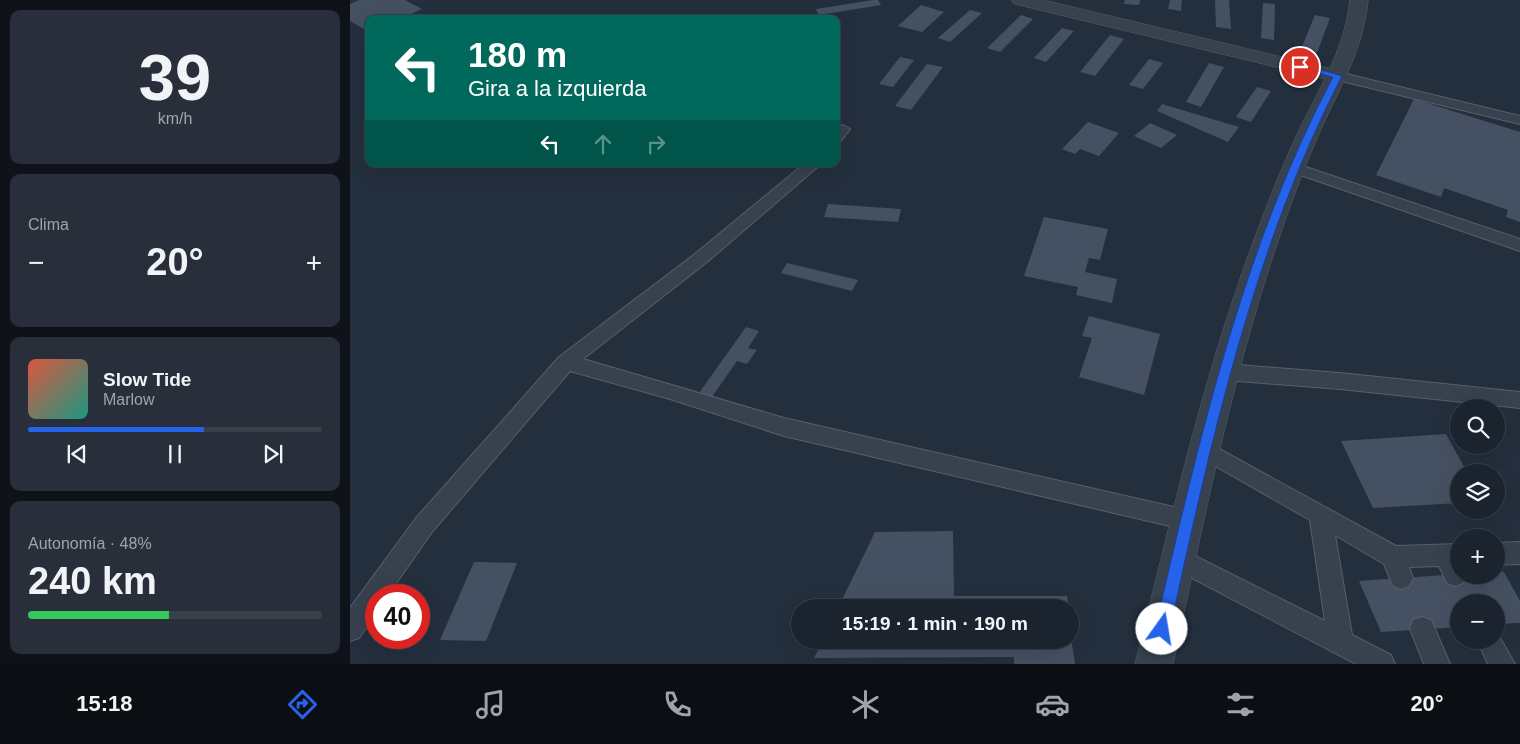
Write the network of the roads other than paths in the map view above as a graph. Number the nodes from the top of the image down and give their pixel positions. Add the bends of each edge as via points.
1 (1021, 0) edge
2 (1359, 0) edge
3 (1338, 76) junction
4 (1520, 120) edge
5 (809, 167) edge
6 (1294, 168) junction
7 (1520, 245) edge
8 (566, 362) junction
9 (1226, 372) junction
10 (1520, 400) edge
11 (1203, 449) junction
12 (1320, 514) junction
13 (1187, 520) junction
14 (1520, 553) edge
15 (1505, 554) edge
16 (1393, 557) junction
17 (1179, 559) junction
18 (1450, 562) edge
19 (1401, 578) dead end
20 (350, 629) edge
21 (1422, 629) dead end
22 (1341, 642) junction
23 (1494, 649) edge
24 (1154, 664) edge
25 (1382, 664) edge
26 (1437, 664) edge
27 (1502, 664) edge

1 - 3 street
2 - 3 street via 1358,18
3 - 4 lane
3 - 6 street
5 - 8 lane via 701,258
6 - 7 lane
6 - 9 street via 1257,267
8 - 13 lane via 784,427
8 - 20 lane via 424,525
9 - 10 lane via 1340,380
9 - 11 street
11 - 12 lane
11 - 13 street
12 - 16 lane
12 - 22 lane
13 - 17 street
14 - 15 lane
16 - 18 lane
16 - 19 lane
17 - 22 lane
17 - 24 street
21 - 26 lane
22 - 25 lane
23 - 27 lane

